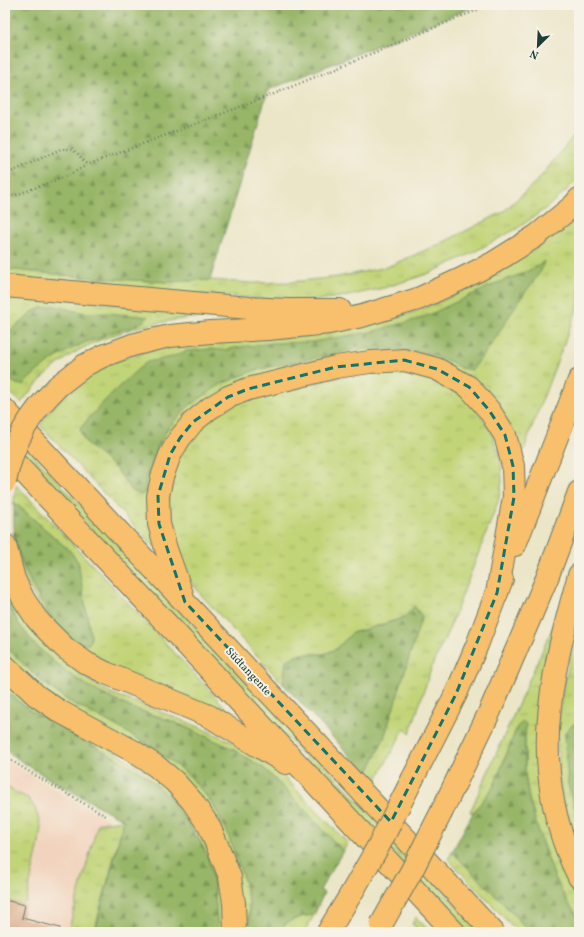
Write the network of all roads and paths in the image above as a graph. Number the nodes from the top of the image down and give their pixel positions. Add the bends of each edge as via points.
1 (490, 5) edge
2 (87, 165) junction
3 (5, 175) edge
4 (5, 199) edge
5 (579, 199) edge
6 (5, 286) edge
7 (383, 309) junction
8 (579, 380) edge
9 (5, 410) edge
10 (5, 452) edge
11 (5, 482) edge
12 (579, 492) edge
13 (5, 545) edge
14 (579, 575) edge
15 (497, 593) junction
16 (185, 602) junction
17 (5, 666) edge
18 (5, 756) edge
19 (310, 779) junction
20 (106, 816) dead end
21 (579, 877) edge
22 (379, 929) edge
23 (234, 932) edge
24 (328, 932) edge
25 (454, 932) edge
26 (493, 932) edge

1 - 2 path via 274,94
2 - 3 path via 72,149 61,149
2 - 4 path via 67,176
5 - 7 highway via 536,236 493,263 418,299
6 - 7 highway via 249,308
7 - 11 highway, bridge via 329,323 170,336 132,345 103,356 85,365 58,386 36,410 19,437
8 - 15 highway
9 - 16 highway, Südtangente
10 - 19 highway
12 - 22 highway, bridge via 547,578 490,711 411,872
13 - 19 highway via 14,579 23,598 36,618 66,648 106,674 209,716
14 - 21 highway via 555,669 547,745 549,780 555,812
15 - 16 highway via 514,497 513,466 505,436 489,410 469,387 437,369 404,360 336,367 248,389 228,397 193,422 170,455 158,496 159,524
15 - 24 highway, bridge via 456,694 379,845
16 - 26 highway, Südtangente
17 - 23 highway via 37,696 156,766 192,801 209,826 230,877 234,903
18 - 20 path
19 - 25 highway

